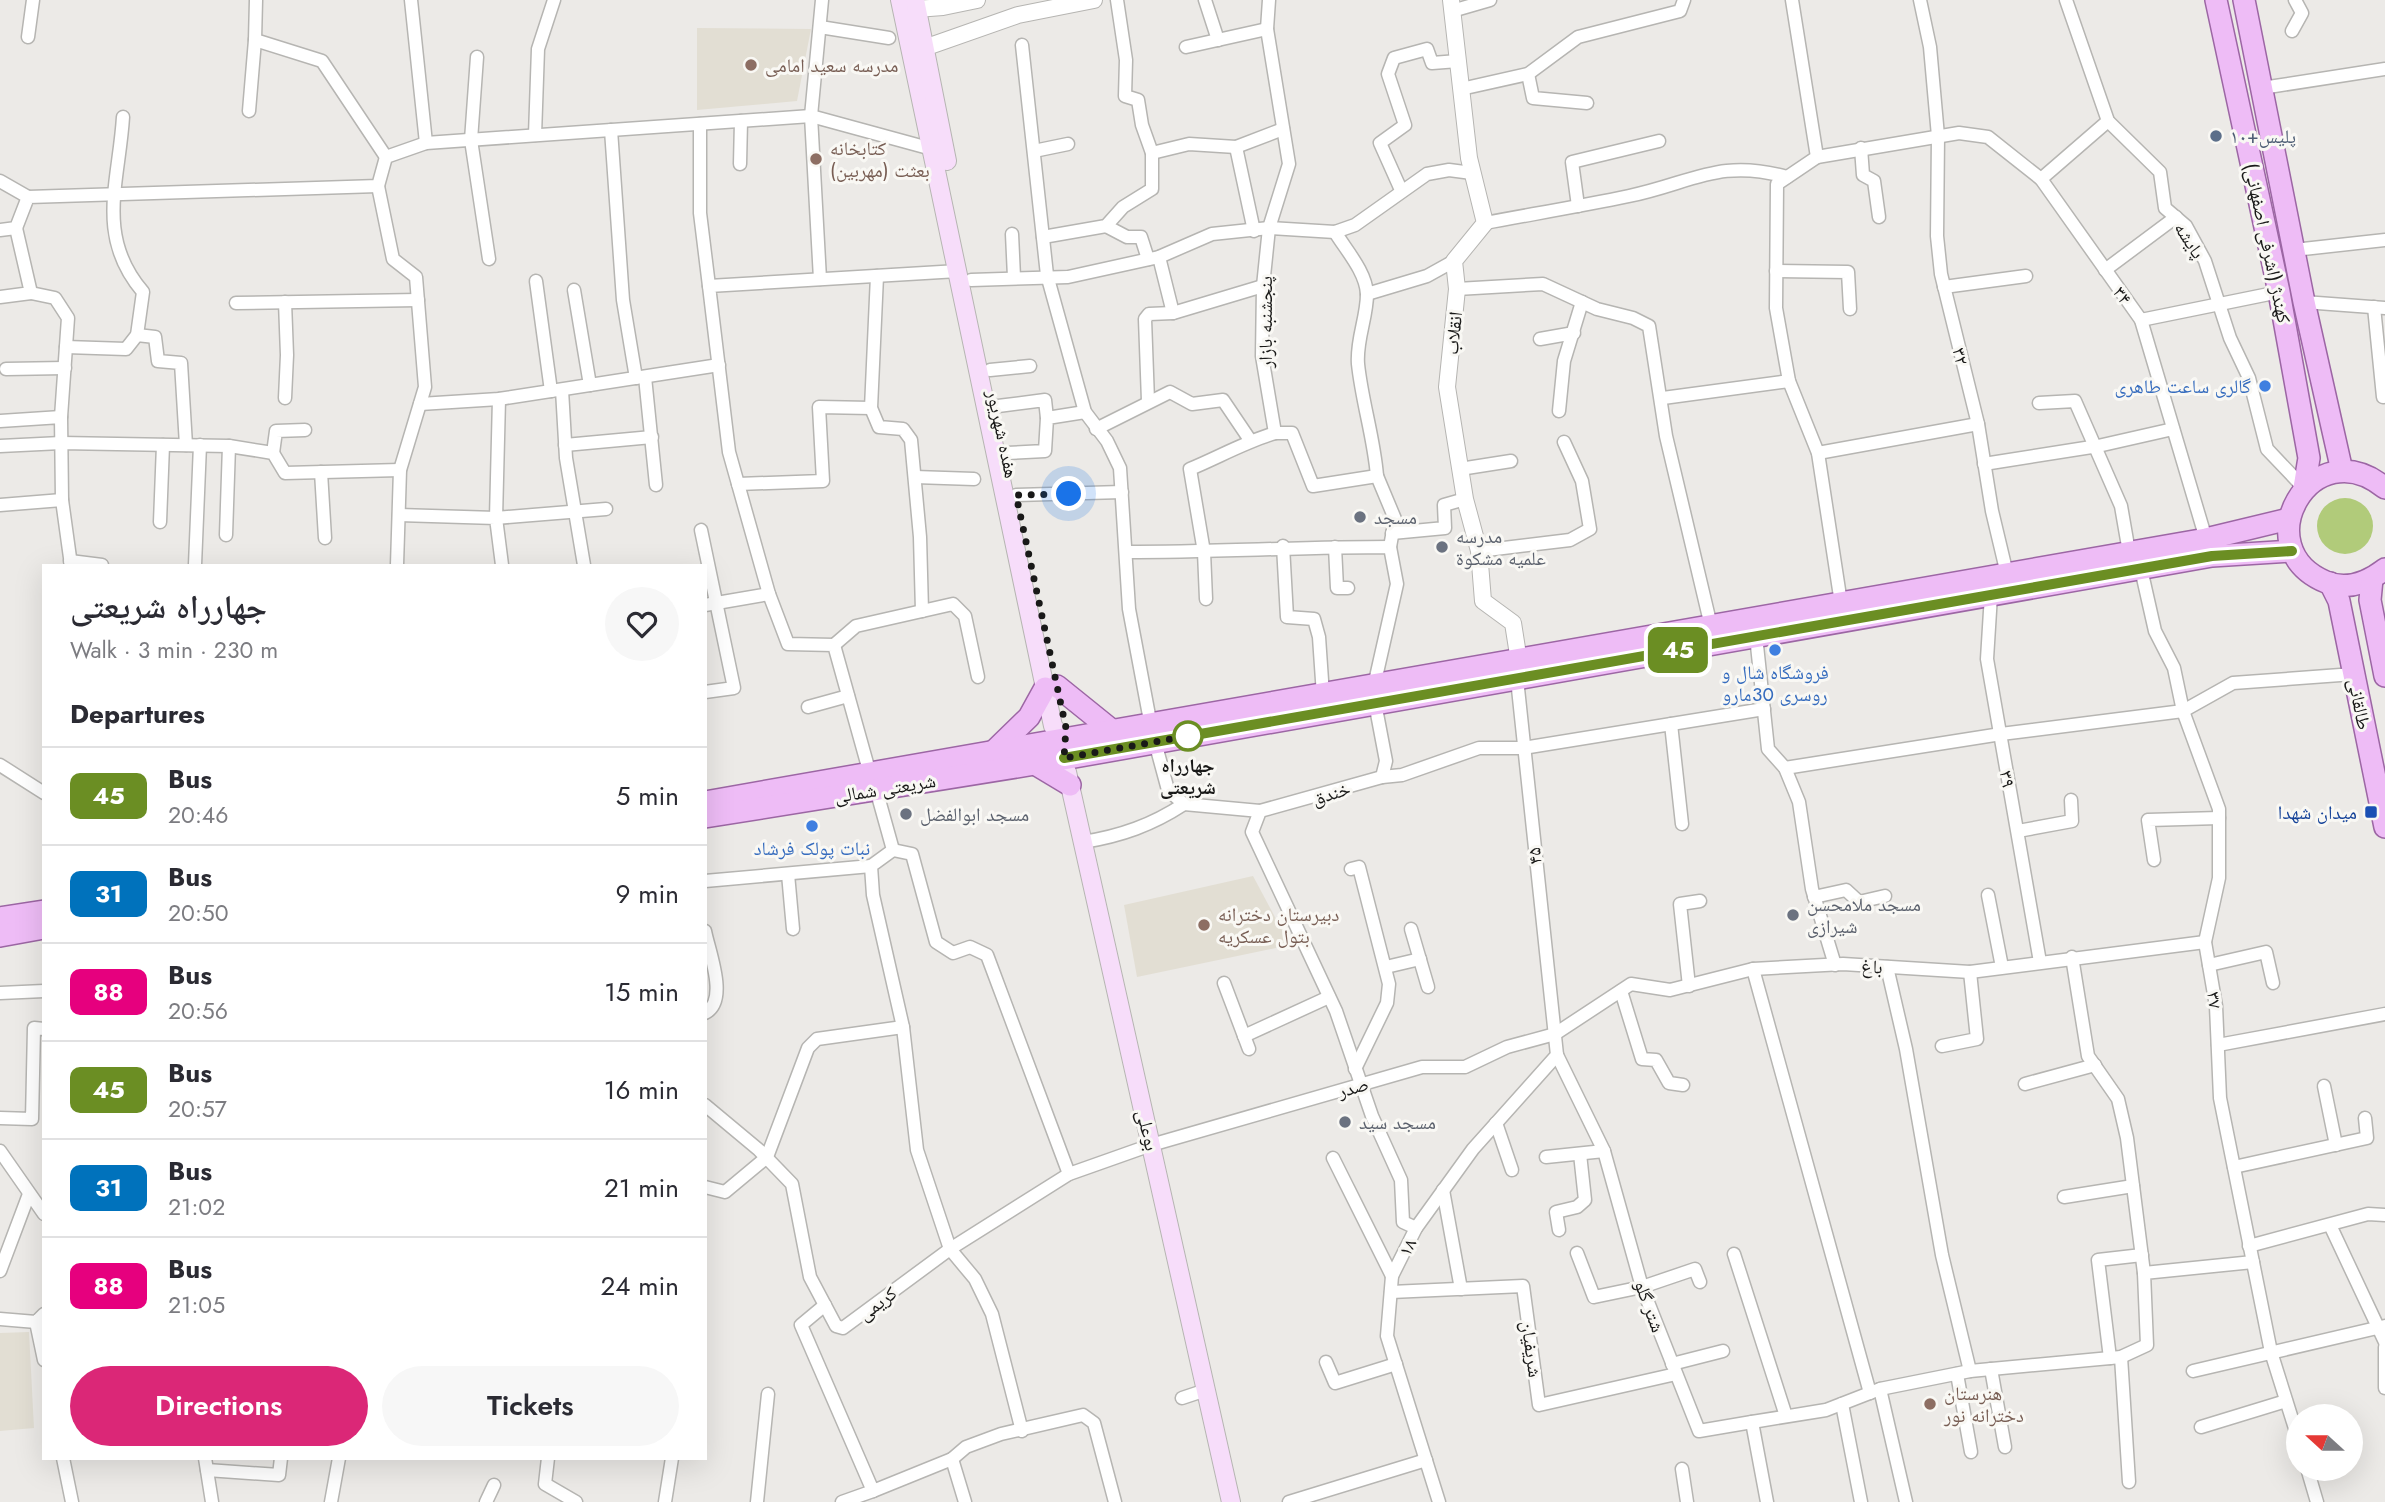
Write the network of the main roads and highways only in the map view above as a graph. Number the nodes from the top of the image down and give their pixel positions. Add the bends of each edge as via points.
1 (900, 0) edge
2 (2216, 0) edge
3 (2244, 0) edge
4 (916, 4) edge
5 (965, 276) junction
6 (2309, 458) junction
7 (2340, 462) junction
8 (2304, 488) junction
9 (2385, 488) edge
10 (2288, 519) junction
11 (2292, 551) junction
12 (2135, 561) junction
13 (2378, 574) edge
14 (2330, 583) junction
15 (1518, 670) junction
16 (2385, 676) edge
17 (1051, 687) junction
18 (1374, 695) junction
19 (1114, 732) junction
20 (1153, 734) junction
21 (1064, 749) junction
22 (993, 752) junction
23 (1035, 764) junction
24 (873, 781) junction
25 (1070, 785) junction
26 (707, 802) edge
27 (707, 817) edge
28 (2385, 827) edge
29 (42, 911) edge
30 (0, 918) edge
31 (42, 928) edge
32 (0, 936) edge
33 (1231, 1502) edge

1 - 5 main road, هفده شهریور
2 - 6 main road, کهندژ (اشرفی اصفهانی) via 2279,292
3 - 7 main road, کهندژ (اشرفی اصفهانی)
4 - 5 main road, هفده شهریور
5 - 17 main road, هفده شهریور
5 - 17 main road, هفده شهریور via 998,407
6 - 7 main road
6 - 8 main road, کهندژ (اشرفی اصفهانی)
7 - 8 main road
7 - 9 main road
8 - 10 main road
10 - 11 main road
10 - 12 main road
11 - 12 main road
11 - 14 main road via 2308,571
12 - 15 main road via 1991,595 1756,636
12 - 15 main road via 2007,574 1841,603 1711,626
13 - 14 main road via 2344,586
13 - 16 main road, طالقانی via 2370,600
14 - 28 main road, طالقانی via 2339,601
15 - 18 main road
17 - 19 main road
17 - 21 main road, هفده شهریور via 1053,726
17 - 22 main road via 1029,717
18 - 20 main road
18 - 20 main road via 1322,695
19 - 20 main road
19 - 21 main road
20 - 21 main road
21 - 22 main road, شریعتی شمالی
21 - 23 main road, شریعتی شمالی
21 - 25 main road, بوعلی
22 - 24 main road, شریعتی شمالی
23 - 24 main road, شریعتی شمالی
23 - 25 main road
24 - 26 main road, شریعتی شمالی
24 - 27 main road, شریعتی شمالی
25 - 33 main road, بوعلی
29 - 30 main road
31 - 32 main road

